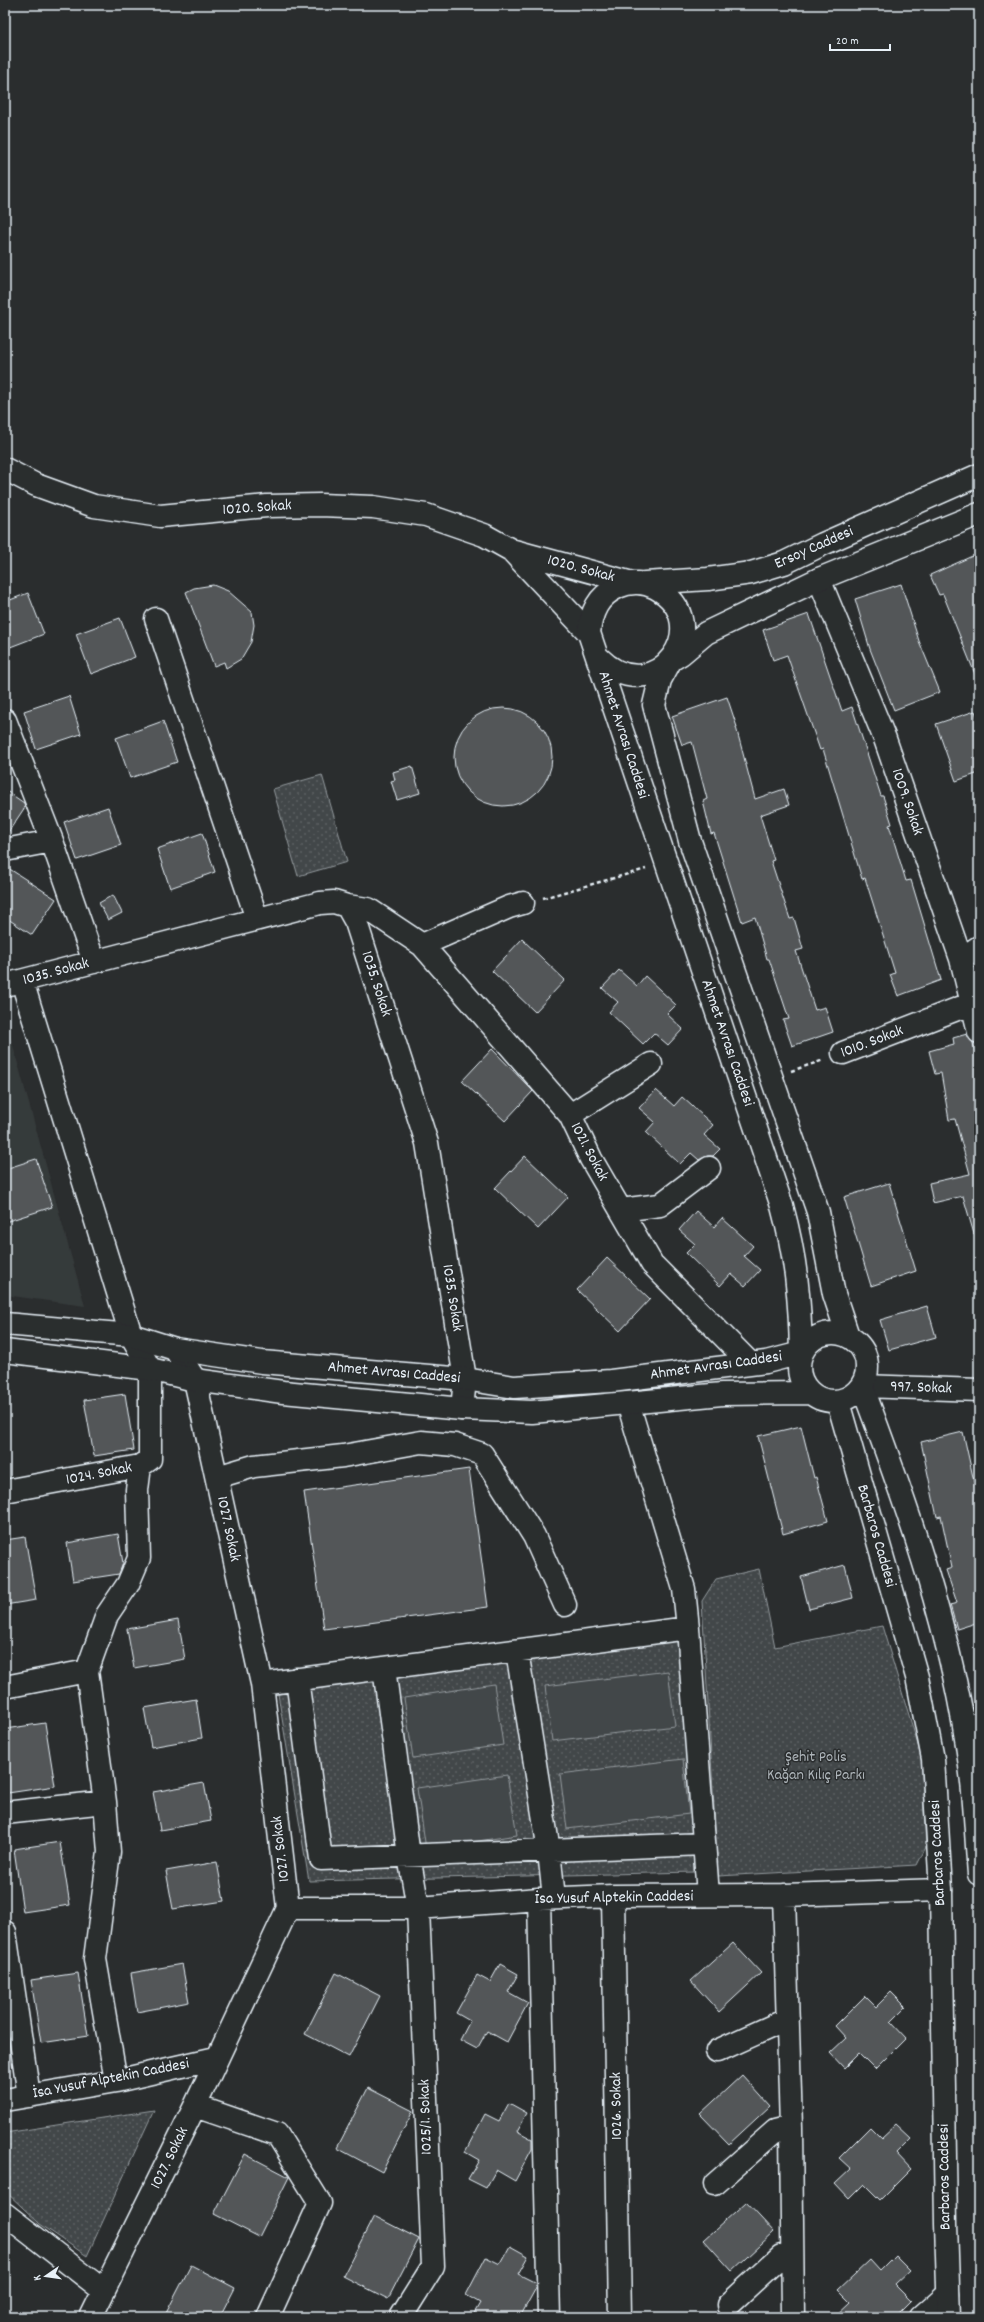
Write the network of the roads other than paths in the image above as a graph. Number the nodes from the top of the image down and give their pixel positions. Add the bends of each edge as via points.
1 (5, 469) edge
2 (979, 476) edge
3 (979, 514) edge
4 (511, 550) junction
5 (819, 579) junction
6 (634, 582) junction
7 (156, 619) dead end
8 (589, 633) junction
9 (706, 633) joint
10 (599, 658) junction
11 (671, 660) junction
12 (5, 720) edge
13 (52, 841) junction
14 (5, 850) edge
15 (523, 903) road end
16 (347, 906) junction
17 (257, 919) junction
18 (422, 945) junction
19 (979, 948) edge
20 (961, 960) junction
21 (94, 962) junction
22 (14, 983) edge
23 (970, 1004) junction
24 (979, 1032) edge
25 (843, 1053) road end
26 (651, 1064) dead end
27 (570, 1115) junction
28 (709, 1168) dead end
29 (621, 1210) junction
30 (5, 1324) edge
31 (131, 1335) junction
32 (848, 1336) junction
33 (175, 1350) junction
34 (5, 1351) edge
35 (801, 1353) junction
36 (750, 1363) junction
37 (150, 1369) junction
38 (465, 1379) junction
39 (195, 1380) junction
40 (862, 1386) junction
41 (979, 1390) edge
42 (809, 1393) junction
43 (838, 1402) junction
44 (628, 1404) junction
45 (462, 1409) junction
46 (140, 1466) junction
47 (217, 1477) junction
48 (5, 1491) edge
49 (565, 1605) dead end
50 (688, 1628) junction
51 (517, 1650) junction
52 (384, 1668) junction
53 (87, 1671) junction
54 (297, 1679) junction
55 (262, 1684) junction
56 (5, 1687) edge
57 (974, 1765) edge
58 (105, 1802) junction
59 (5, 1813) edge
60 (704, 1844) junction
61 (549, 1851) junction
62 (409, 1856) junction
63 (979, 1874) edge
64 (941, 1890) junction
65 (784, 1895) junction
66 (613, 1896) junction
67 (708, 1896) junction
68 (546, 1898) junction
69 (288, 1908) junction
70 (418, 1908) junction
71 (5, 1932) edge
72 (788, 2019) junction
73 (717, 2051) dead end
74 (216, 2058) junction
75 (116, 2081) junction
76 (29, 2096) junction
77 (5, 2100) edge
78 (195, 2106) junction
79 (791, 2128) junction
80 (715, 2184) dead end
81 (5, 2214) edge
82 (792, 2253) junction
83 (104, 2291) junction
84 (948, 2293) junction
85 (728, 2305) dead end
86 (91, 2317) edge
87 (268, 2317) edge
88 (401, 2317) edge
89 (549, 2317) edge
90 (620, 2317) edge
91 (793, 2317) edge
92 (922, 2317) edge
93 (950, 2317) edge

1 - 4 street, 1020. Sokak via 36,485 94,506 160,516 267,506 373,508 426,515 484,535
2 - 6 street, Ersoy Caddesi via 784,563 751,572 695,580
3 - 5 street, Ersoy Caddesi
4 - 6 street, 1020. Sokak
4 - 8 street, 1020. Sokak
5 - 9 street, Ersoy Caddesi
5 - 20 street, 1009. Sokak via 885,739
6 - 8 street, Ahmet Avrası Caddesi via 609,591 598,602 591,617
6 - 11 street, Ahmet Avrası Caddesi via 652,586 663,592 673,601 679,612 682,637 678,650
7 - 17 street
8 - 10 street, Ahmet Avrası Caddesi via 592,646
9 - 11 street, Ahmet Avrası Caddesi
10 - 11 street, Ahmet Avrası Caddesi via 617,672 634,676 652,674
10 - 35 street, Ahmet Avrası Caddesi via 782,1206 793,1248 800,1304
11 - 32 street, Ahmet Avrası Caddesi via 660,680 654,705 662,741 690,840 818,1212 834,1294
12 - 13 street
13 - 14 street
13 - 21 street
15 - 18 street
16 - 17 street, 1035. Sokak via 334,902 320,903
16 - 18 street, 1021. Sokak via 368,909
16 - 38 street, 1035. Sokak via 356,922 427,1143
17 - 21 street, 1035. Sokak
18 - 27 street, 1021. Sokak
19 - 20 street
20 - 23 street, 1009. Sokak
21 - 22 street, 1035. Sokak
22 - 31 street
23 - 24 street, 1009. Sokak
23 - 25 street, 1010. Sokak
26 - 27 street
27 - 29 street, 1021. Sokak via 591,1159
28 - 29 street via 660,1204
29 - 36 street, 1021. Sokak via 652,1264
30 - 31 street, Ahmet Avrası Caddesi
31 - 33 street, Ahmet Avrası Caddesi
31 - 37 street
32 - 35 street via 837,1333 821,1335 807,1344
32 - 40 street via 861,1348 867,1363 867,1375
33 - 38 street, Ahmet Avrası Caddesi via 262,1362
33 - 39 street, 1027. Sokak
34 - 37 street, Ahmet Avrası Caddesi
35 - 36 street, Ahmet Avrası Caddesi via 766,1362
35 - 42 street via 799,1374
36 - 38 street, Ahmet Avrası Caddesi via 611,1381 514,1387
37 - 39 street, Ahmet Avrası Caddesi
37 - 46 street, 1024. Sokak via 150,1459
38 - 45 street, 1035. Sokak
39 - 45 street, Ahmet Avrası Caddesi via 283,1392
39 - 47 street, 1027. Sokak
40 - 41 street, 997. Sokak
40 - 43 street via 856,1394
40 - 57 street via 897,1480 941,1626
42 - 43 street via 818,1398
42 - 44 street, Ahmet Avrası Caddesi via 722,1394
43 - 64 street, Barbaros Caddesi via 917,1677 933,1759
44 - 45 street, Ahmet Avrası Caddesi via 532,1412
44 - 50 street via 684,1589
46 - 48 street, 1024. Sokak
46 - 53 street via 137,1490 140,1558 128,1584 107,1615
47 - 49 street via 254,1466 343,1456 421,1442 455,1445 482,1454 534,1536
47 - 55 street, 1027. Sokak
50 - 51 street
50 - 60 street
51 - 52 street
51 - 61 street
52 - 54 street
52 - 62 street, 1025/1. Sokak
53 - 56 street
53 - 58 street
54 - 55 street
54 - 62 street via 321,1859
55 - 69 street, 1027. Sokak
57 - 63 street
58 - 59 street
58 - 75 street via 109,1852 96,1959
60 - 61 street
60 - 67 street
61 - 62 street
61 - 68 street
62 - 70 street, 1025/1. Sokak
64 - 65 street, İsa Yusuf Alptekin Caddesi
64 - 84 street, Barbaros Caddesi
65 - 67 street, İsa Yusuf Alptekin Caddesi
65 - 72 street
66 - 67 street, İsa Yusuf Alptekin Caddesi
66 - 68 street, İsa Yusuf Alptekin Caddesi
66 - 90 street, 1026. Sokak
68 - 70 street, İsa Yusuf Alptekin Caddesi
68 - 89 street
69 - 70 street, İsa Yusuf Alptekin Caddesi
69 - 74 street, 1027. Sokak
70 - 88 street, 1025/1. Sokak via 433,2266
71 - 76 street
72 - 73 street
72 - 79 street
74 - 75 street, İsa Yusuf Alptekin Caddesi
74 - 78 street, 1027. Sokak
75 - 76 street, İsa Yusuf Alptekin Caddesi
76 - 77 street, İsa Yusuf Alptekin Caddesi
78 - 83 street, 1027. Sokak
78 - 87 street via 277,2134 320,2202
79 - 80 street via 775,2131
79 - 82 street
81 - 83 street
82 - 85 street via 781,2256
82 - 91 street
83 - 86 street, 1027. Sokak
84 - 92 street
84 - 93 street, Barbaros Caddesi

